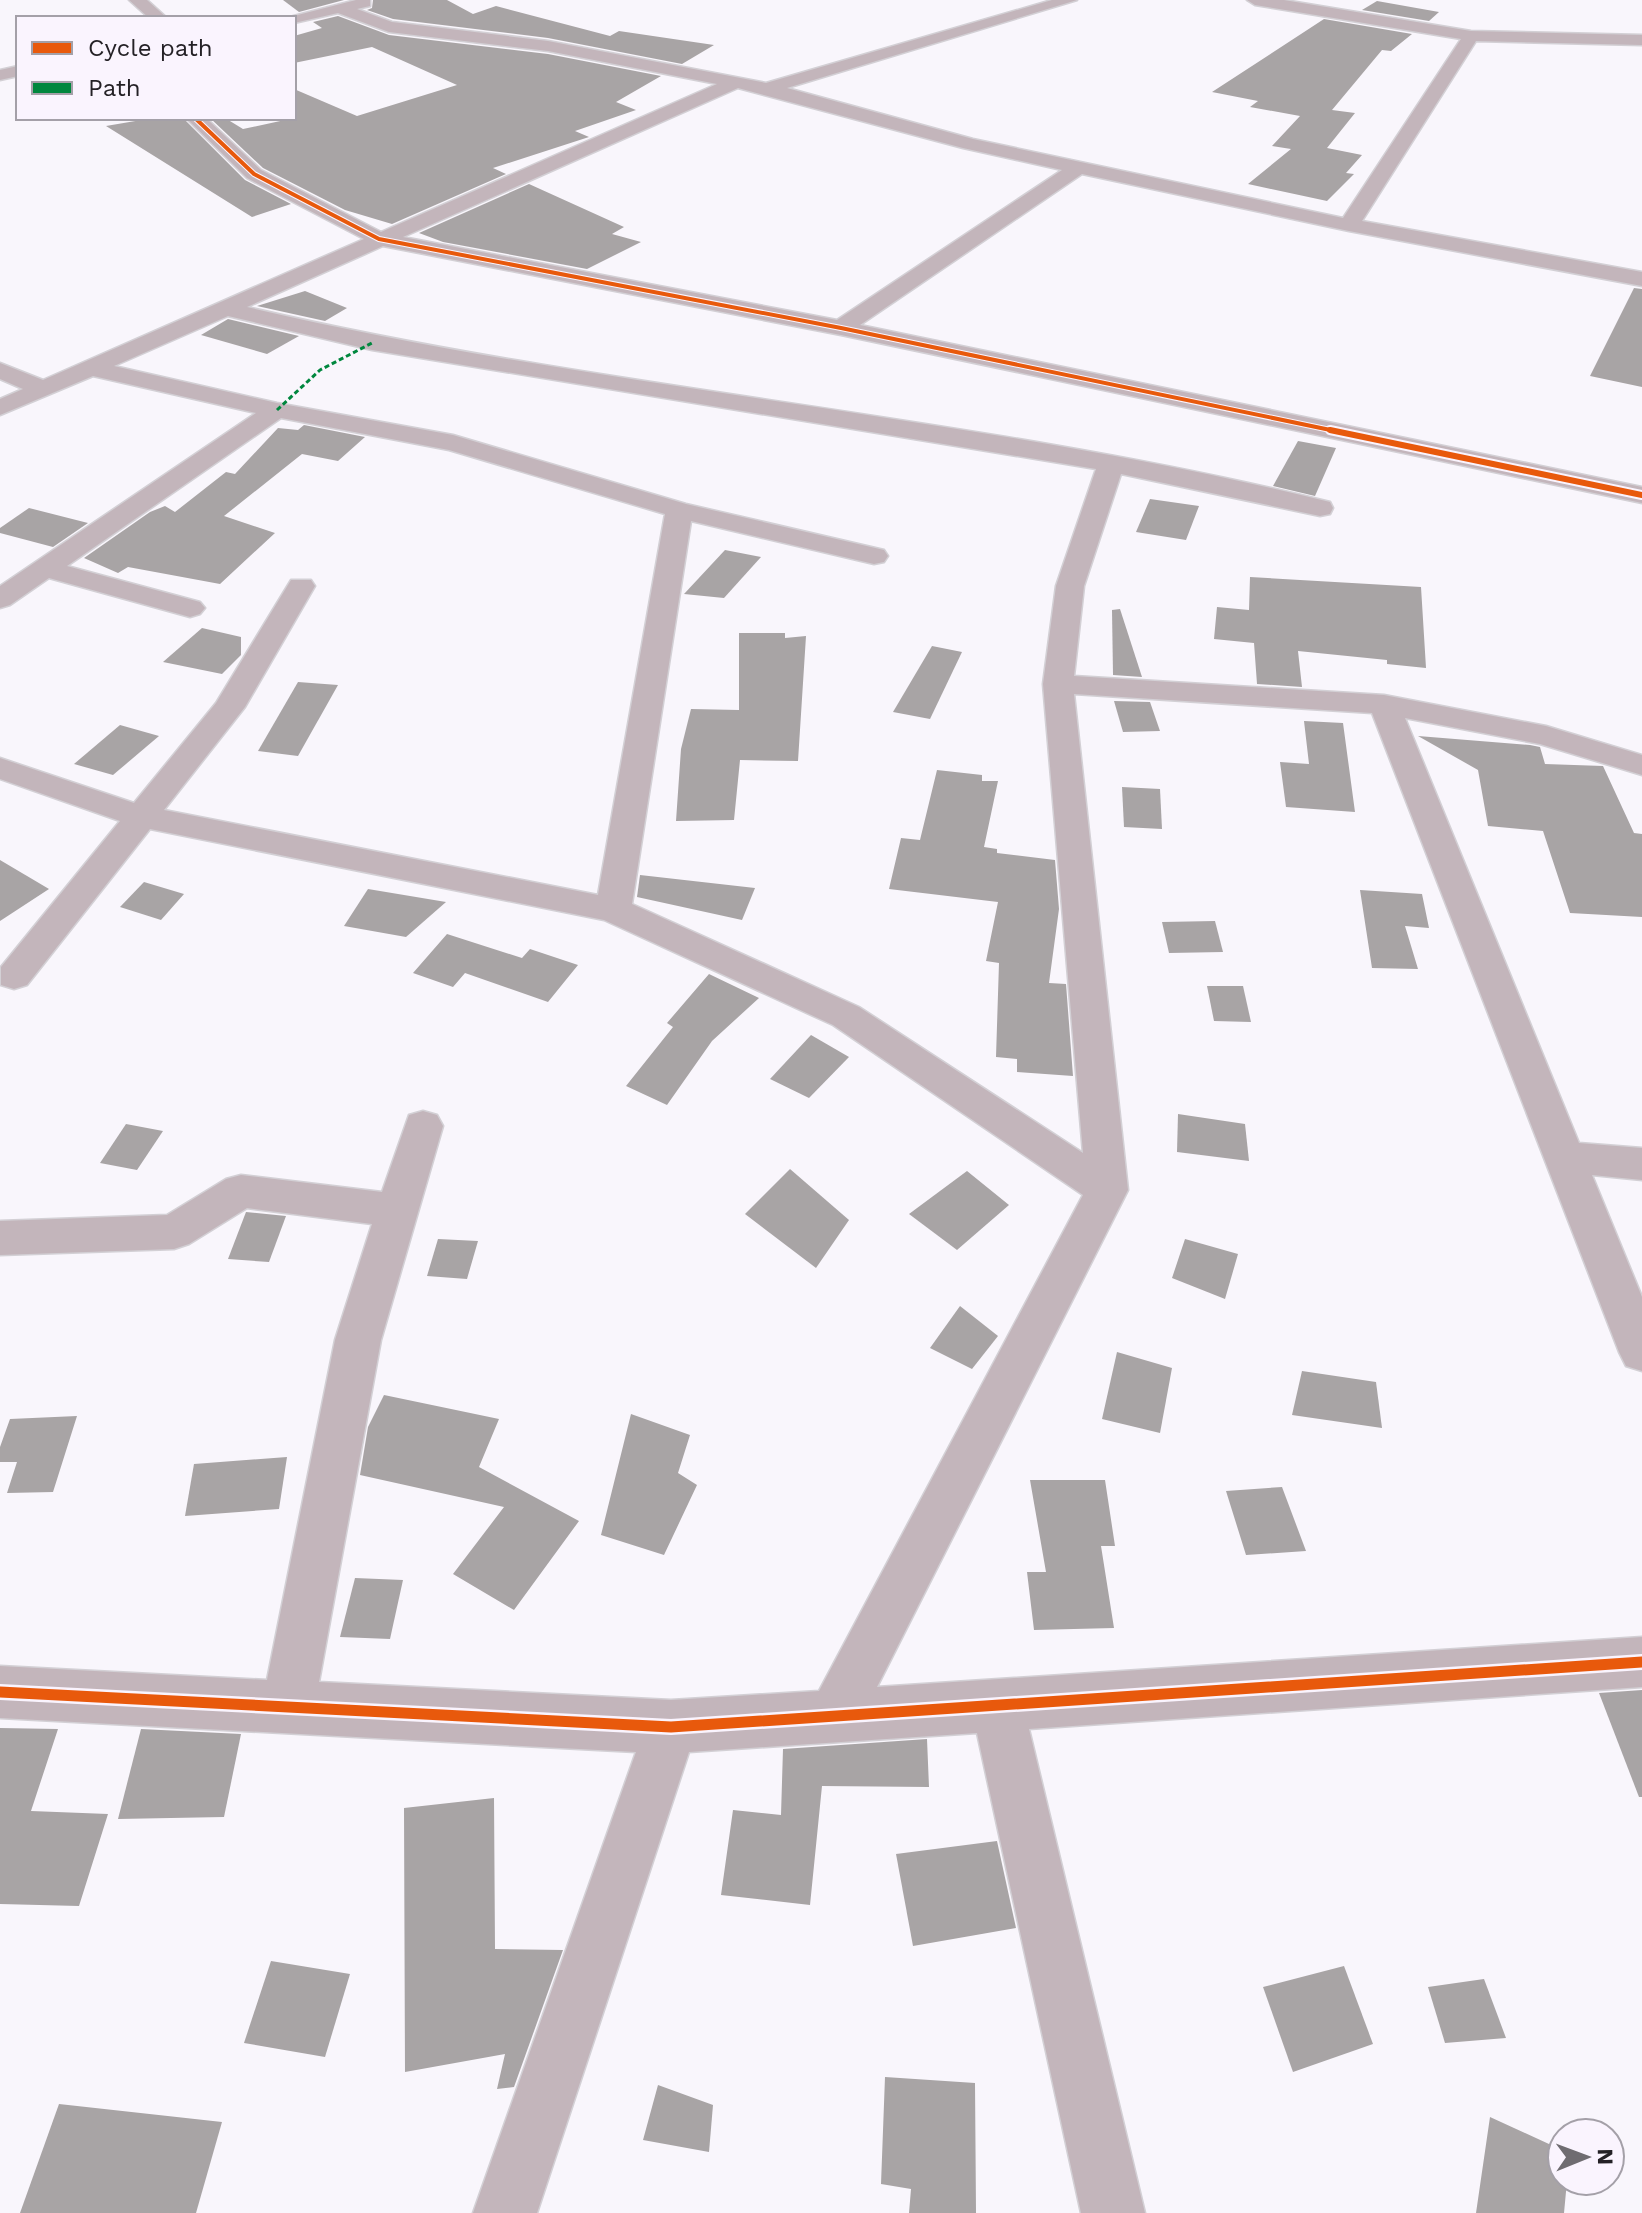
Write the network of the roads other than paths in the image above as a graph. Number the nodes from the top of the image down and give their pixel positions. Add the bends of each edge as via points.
1 (137, 0) edge
2 (376, 0) edge
3 (1069, 0) edge
4 (1255, 0) edge
5 (341, 9) junction
6 (157, 16) edge
7 (296, 18) edge
8 (1471, 36) junction
9 (1642, 40) edge
10 (734, 83) junction
11 (767, 88) junction
12 (197, 120) edge
13 (1079, 167) junction
14 (1349, 225) junction
15 (379, 239) junction
16 (1642, 279) edge
17 (224, 308) junction
18 (841, 328) junction
19 (91, 368) junction
20 (0, 370) edge
21 (44, 389) junction
22 (0, 408) edge
23 (277, 410) junction
24 (1111, 464) junction
25 (1642, 495) edge
26 (1320, 508) dead end
27 (679, 510) junction
28 (874, 556) dead end
29 (44, 568) junction
30 (301, 586) dead end
31 (0, 599) edge
32 (190, 608) dead end
33 (1058, 684) junction
34 (1384, 704) junction
35 (1642, 765) edge
36 (0, 768) edge
37 (139, 816) junction
38 (613, 910) junction
39 (14, 976) dead end
40 (423, 1126) dead end
41 (1565, 1157) junction
42 (1642, 1164) edge
43 (1107, 1190) junction
44 (397, 1211) junction
45 (0, 1238) edge
46 (1642, 1352) edge
47 (1642, 1662) edge
48 (0, 1692) edge
49 (997, 1705) junction
50 (288, 1707) junction
51 (834, 1716) junction
52 (671, 1727) junction
53 (505, 2213) edge
54 (1113, 2213) edge

1 - 6 street
2 - 5 street
3 - 11 street
4 - 8 street
5 - 7 street
5 - 10 street via 389,27 548,46
8 - 9 street
8 - 14 street
10 - 11 street
10 - 15 street
11 - 13 street via 970,144
12 - 15 street via 254,174
13 - 14 street
13 - 18 street
14 - 16 street
15 - 17 street
15 - 18 street
17 - 19 street
17 - 24 street via 372,343
18 - 25 street
19 - 21 street
19 - 23 street
20 - 21 street
21 - 22 street
23 - 27 street via 453,443
23 - 29 street
24 - 26 street
24 - 33 street via 1070,586
27 - 28 street
27 - 38 street
29 - 31 street
29 - 32 street
30 - 37 street via 229,707
33 - 34 street
33 - 43 street
34 - 35 street via 1546,736
34 - 41 street
36 - 37 street
37 - 38 street
37 - 39 street
38 - 43 street via 846,1016
40 - 44 street
41 - 42 street
41 - 46 street
43 - 51 street
44 - 45 street via 241,1191 174,1232
44 - 50 street via 358,1340
47 - 49 street
48 - 50 street
49 - 51 street
49 - 54 street
50 - 52 street
51 - 52 street
52 - 53 street

